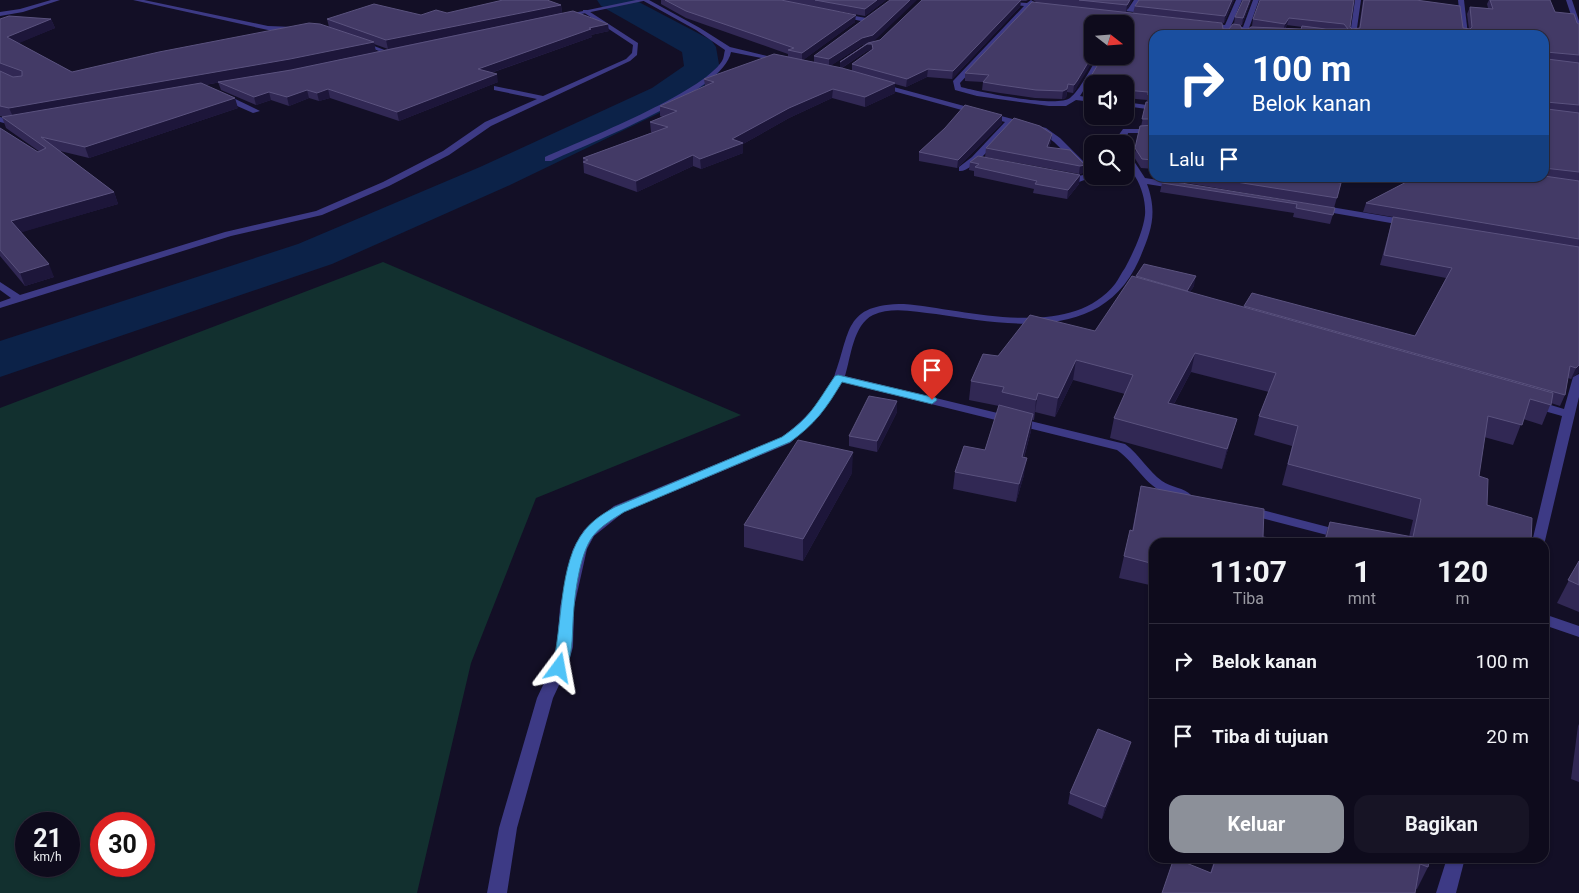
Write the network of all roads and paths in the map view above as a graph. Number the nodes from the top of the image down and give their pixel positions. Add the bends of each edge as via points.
1 (57, 0) edge
2 (136, 0) edge
3 (645, 0) edge
4 (982, 0) edge
5 (1137, 0) edge
6 (1239, 0) edge
7 (1256, 0) edge
8 (1358, 0) edge
9 (1461, 0) edge
10 (1569, 0) edge
11 (1031, 1) edge
12 (1053, 5) edge
13 (588, 10) junction
14 (1130, 11) junction
15 (12, 13) junction
16 (830, 13) edge
17 (0, 14) edge
18 (873, 15) edge
19 (557, 17) edge
20 (866, 20) junction
21 (14, 21) edge
22 (1200, 22) edge
23 (859, 25) edge
24 (1228, 25) junction
25 (304, 29) edge
26 (1226, 30) edge
27 (1245, 30) edge
28 (1354, 30) edge
29 (1464, 30) edge
30 (1579, 30) edge
31 (348, 37) edge
32 (728, 49) junction
33 (402, 52) edge
34 (392, 54) junction
35 (374, 58) edge
36 (785, 61) edge
37 (1096, 65) edge
38 (867, 81) edge
39 (227, 87) edge
40 (497, 88) dead end
41 (544, 98) junction
42 (1075, 98) junction
43 (1084, 99) edge
44 (1134, 105) edge
45 (1149, 107) edge
46 (256, 111) dead end
47 (0, 119) edge
48 (1011, 120) junction
49 (22, 121) edge
50 (12, 123) junction
51 (0, 125) edge
52 (1149, 131) edge
53 (1123, 135) edge
54 (548, 159) dead end
55 (975, 159) junction
56 (985, 161) edge
57 (962, 169) dead end
58 (1134, 169) edge
59 (1053, 174) edge
60 (1141, 180) junction
61 (1149, 181) edge
62 (1153, 182) edge
63 (1189, 188) edge
64 (1313, 207) edge
65 (1418, 224) edge
66 (0, 285) edge
67 (18, 299) junction
68 (0, 305) edge
69 (1579, 377) edge
70 (838, 378) junction
71 (1520, 400) edge
72 (1568, 414) junction
73 (1198, 498) edge
74 (1233, 506) edge
75 (1354, 538) edge
76 (1540, 538) edge
77 (1549, 621) edge
78 (1579, 632) edge
79 (1455, 863) edge
80 (497, 893) edge
81 (1446, 893) edge

1 - 15 street
2 - 25 street via 268,28
3 - 13 street
3 - 32 street via 698,28
4 - 11 street
5 - 14 street
6 - 24 street
7 - 27 street
8 - 28 street
9 - 29 street
10 - 30 street
11 - 12 street
11 - 42 street via 956,83 958,88 977,94 1049,104 1066,104
13 - 19 street
13 - 41 street via 636,44 635,54
14 - 14 street via 1100,10 1157,17
15 - 17 street
15 - 21 street
16 - 20 street
18 - 20 street
20 - 23 street
22 - 24 street
24 - 26 street
24 - 27 street
31 - 34 street
32 - 36 street
32 - 54 street via 726,60 702,84 647,114
33 - 34 street
34 - 35 street
37 - 42 street
38 - 48 street
39 - 46 street via 217,91
40 - 41 street
41 - 67 street via 488,124 438,157 386,184 319,214 228,234
42 - 43 street
44 - 45 street
47 - 50 street
48 - 55 street
48 - 59 street via 1051,134 1091,176 1079,179
49 - 50 street
50 - 51 street
52 - 53 street via 1126,131
55 - 56 street
55 - 57 street
58 - 60 street
60 - 61 street
60 - 70 street via 1150,211 1143,237 1125,288 1098,306 1088,311 1040,320 992,318 910,307 878,310 867,314 855,327
62 - 63 street
64 - 65 street
66 - 67 street
67 - 68 street
69 - 72 street
70 - 73 street via 1121,447 1130,452 1157,486
70 - 80 street via 821,409 786,440 619,509 589,533 580,548 569,597 565,647 545,698 514,809
71 - 72 street
72 - 76 street
74 - 75 street
77 - 78 street
79 - 81 street

